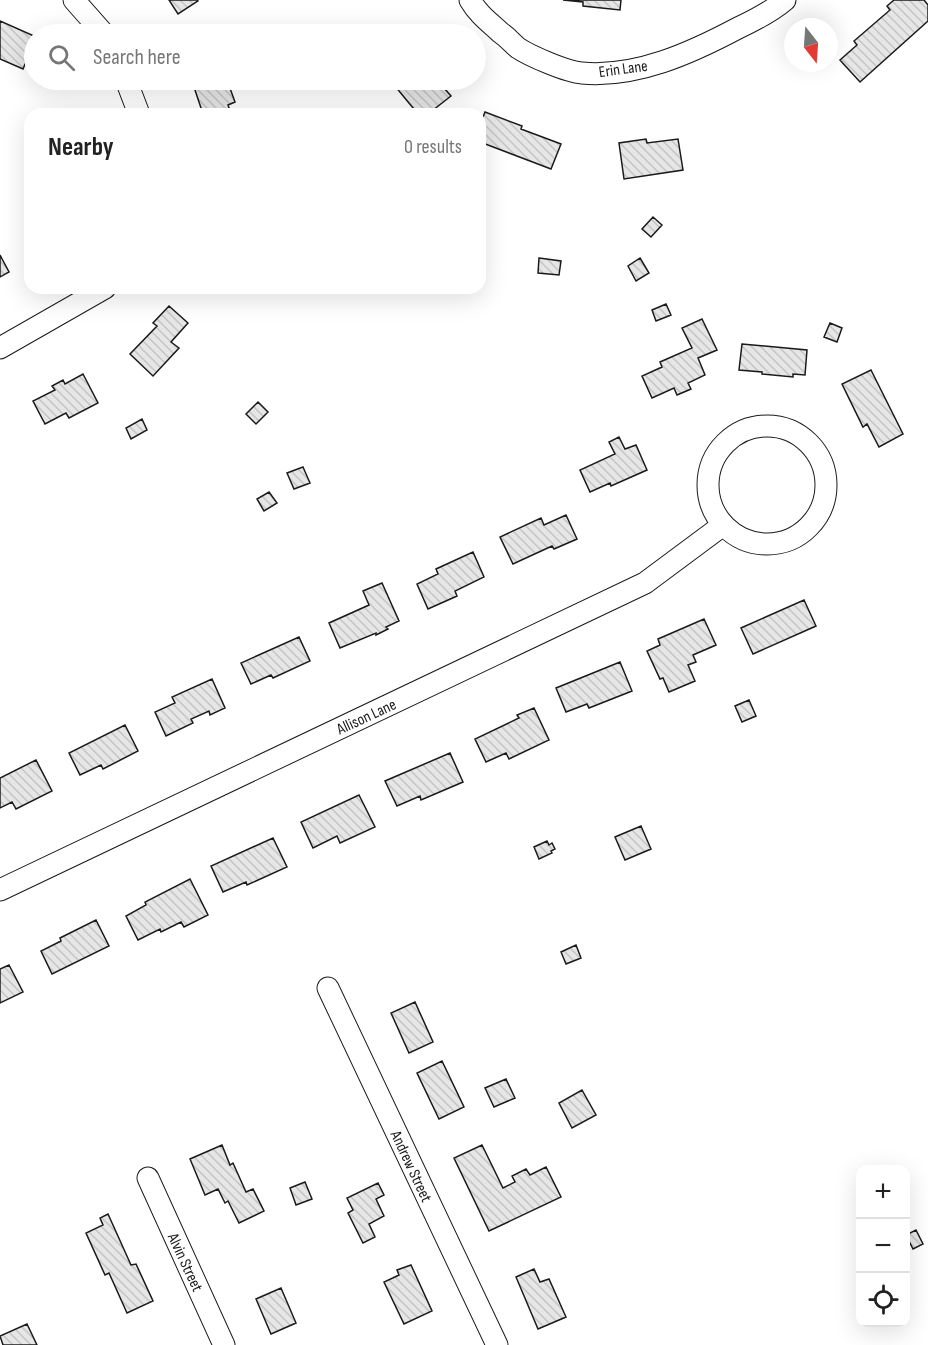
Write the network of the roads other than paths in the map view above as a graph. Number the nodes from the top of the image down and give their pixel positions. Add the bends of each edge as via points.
1 (74, 0) edge
2 (470, 0) edge
3 (785, 0) edge
4 (95, 24) edge
5 (130, 90) edge
6 (137, 108) edge
7 (94, 294) edge
8 (0, 348) edge
9 (723, 525) junction
10 (0, 890) edge
11 (328, 988) dead end
12 (148, 1178) dead end
13 (224, 1345) edge
14 (496, 1345) edge

1 - 4 street
2 - 3 street, Erin Lane via 477,12 520,49 580,73 641,68 671,58 710,44
5 - 6 street
7 - 8 street
9 - 9 street via 742,540 762,545 783,544 801,535 816,521 825,503 827,482 823,462 812,445 797,433 760,426 741,431 726,442 714,458 708,476 708,495
9 - 10 street, Allison Lane via 645,583
11 - 14 street, Andrew Street
12 - 13 street, Alvin Street

